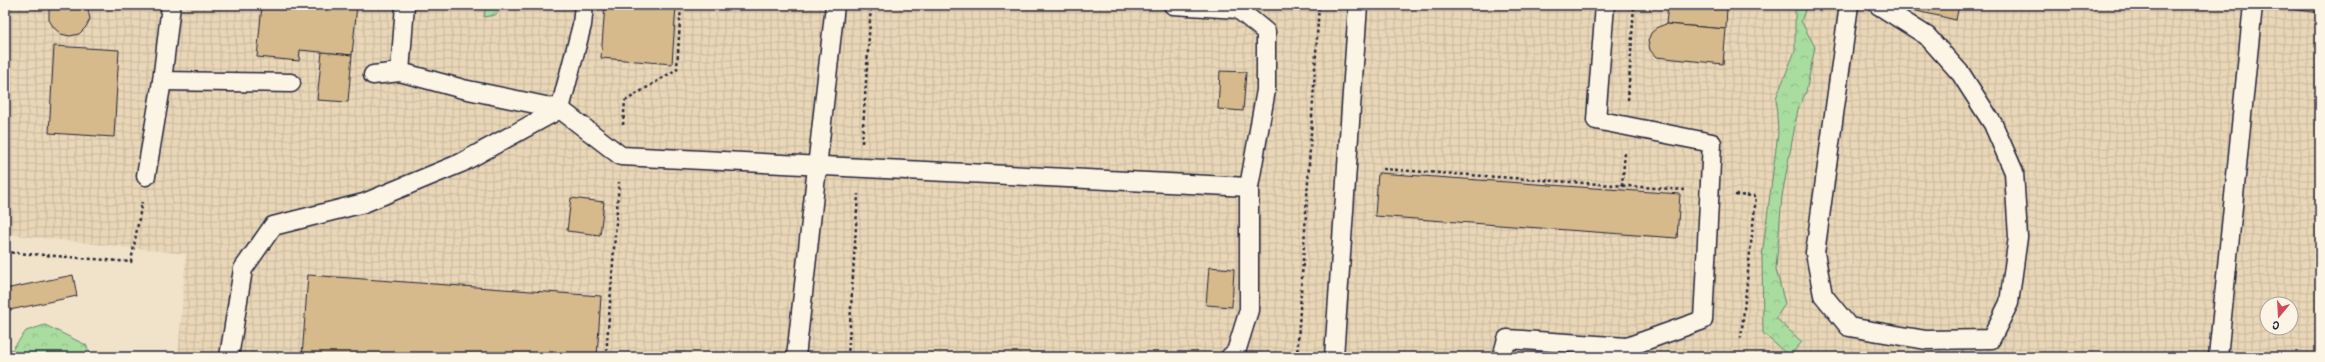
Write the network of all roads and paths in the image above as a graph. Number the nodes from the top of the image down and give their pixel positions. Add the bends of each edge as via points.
1 (171, 5) edge
2 (405, 5) edge
3 (584, 5) edge
4 (835, 5) edge
5 (1173, 5) edge
6 (1319, 5) edge
7 (1358, 5) edge
8 (1605, 5) edge
9 (1634, 5) edge
10 (1849, 5) edge
11 (1878, 5) edge
12 (2253, 5) edge
13 (400, 72) junction
14 (373, 75) dead end
15 (162, 81) junction
16 (291, 83) dead end
17 (560, 109) junction
18 (1626, 126) junction
19 (818, 166) junction
20 (1383, 169) dead end
21 (146, 176) joint
22 (1622, 186) junction
23 (1250, 187) junction
24 (1710, 192) junction
25 (5, 252) edge
26 (1741, 338) dead end
27 (1627, 352) edge
28 (229, 357) edge
29 (796, 357) edge
30 (1230, 357) edge
31 (1296, 357) edge
32 (1334, 357) edge
33 (1502, 357) edge
34 (2218, 357) edge

1 - 15 lane
2 - 13 lane
3 - 17 lane via 582,25
4 - 19 lane
5 - 23 lane via 1238,9 1266,32 1266,90
6 - 31 path
7 - 32 lane
8 - 18 lane via 1596,120
9 - 18 path
10 - 11 lane via 1815,253 1823,295 1849,327 1926,340 1991,339 2009,303 2018,237 2014,172 1992,124 1961,74 1928,36
12 - 34 lane
13 - 14 lane
13 - 17 lane via 463,89
15 - 16 lane
15 - 21 lane
17 - 19 lane via 621,156
17 - 28 lane via 461,163 371,200 274,226 243,269
18 - 22 path
18 - 24 lane via 1712,143
19 - 23 lane
19 - 29 lane
20 - 22 path
21 - 25 path via 131,262
22 - 24 path
23 - 30 lane via 1249,310 1236,352
24 - 26 path via 1756,196
24 - 27 lane via 1703,320
27 - 33 lane via 1507,339

